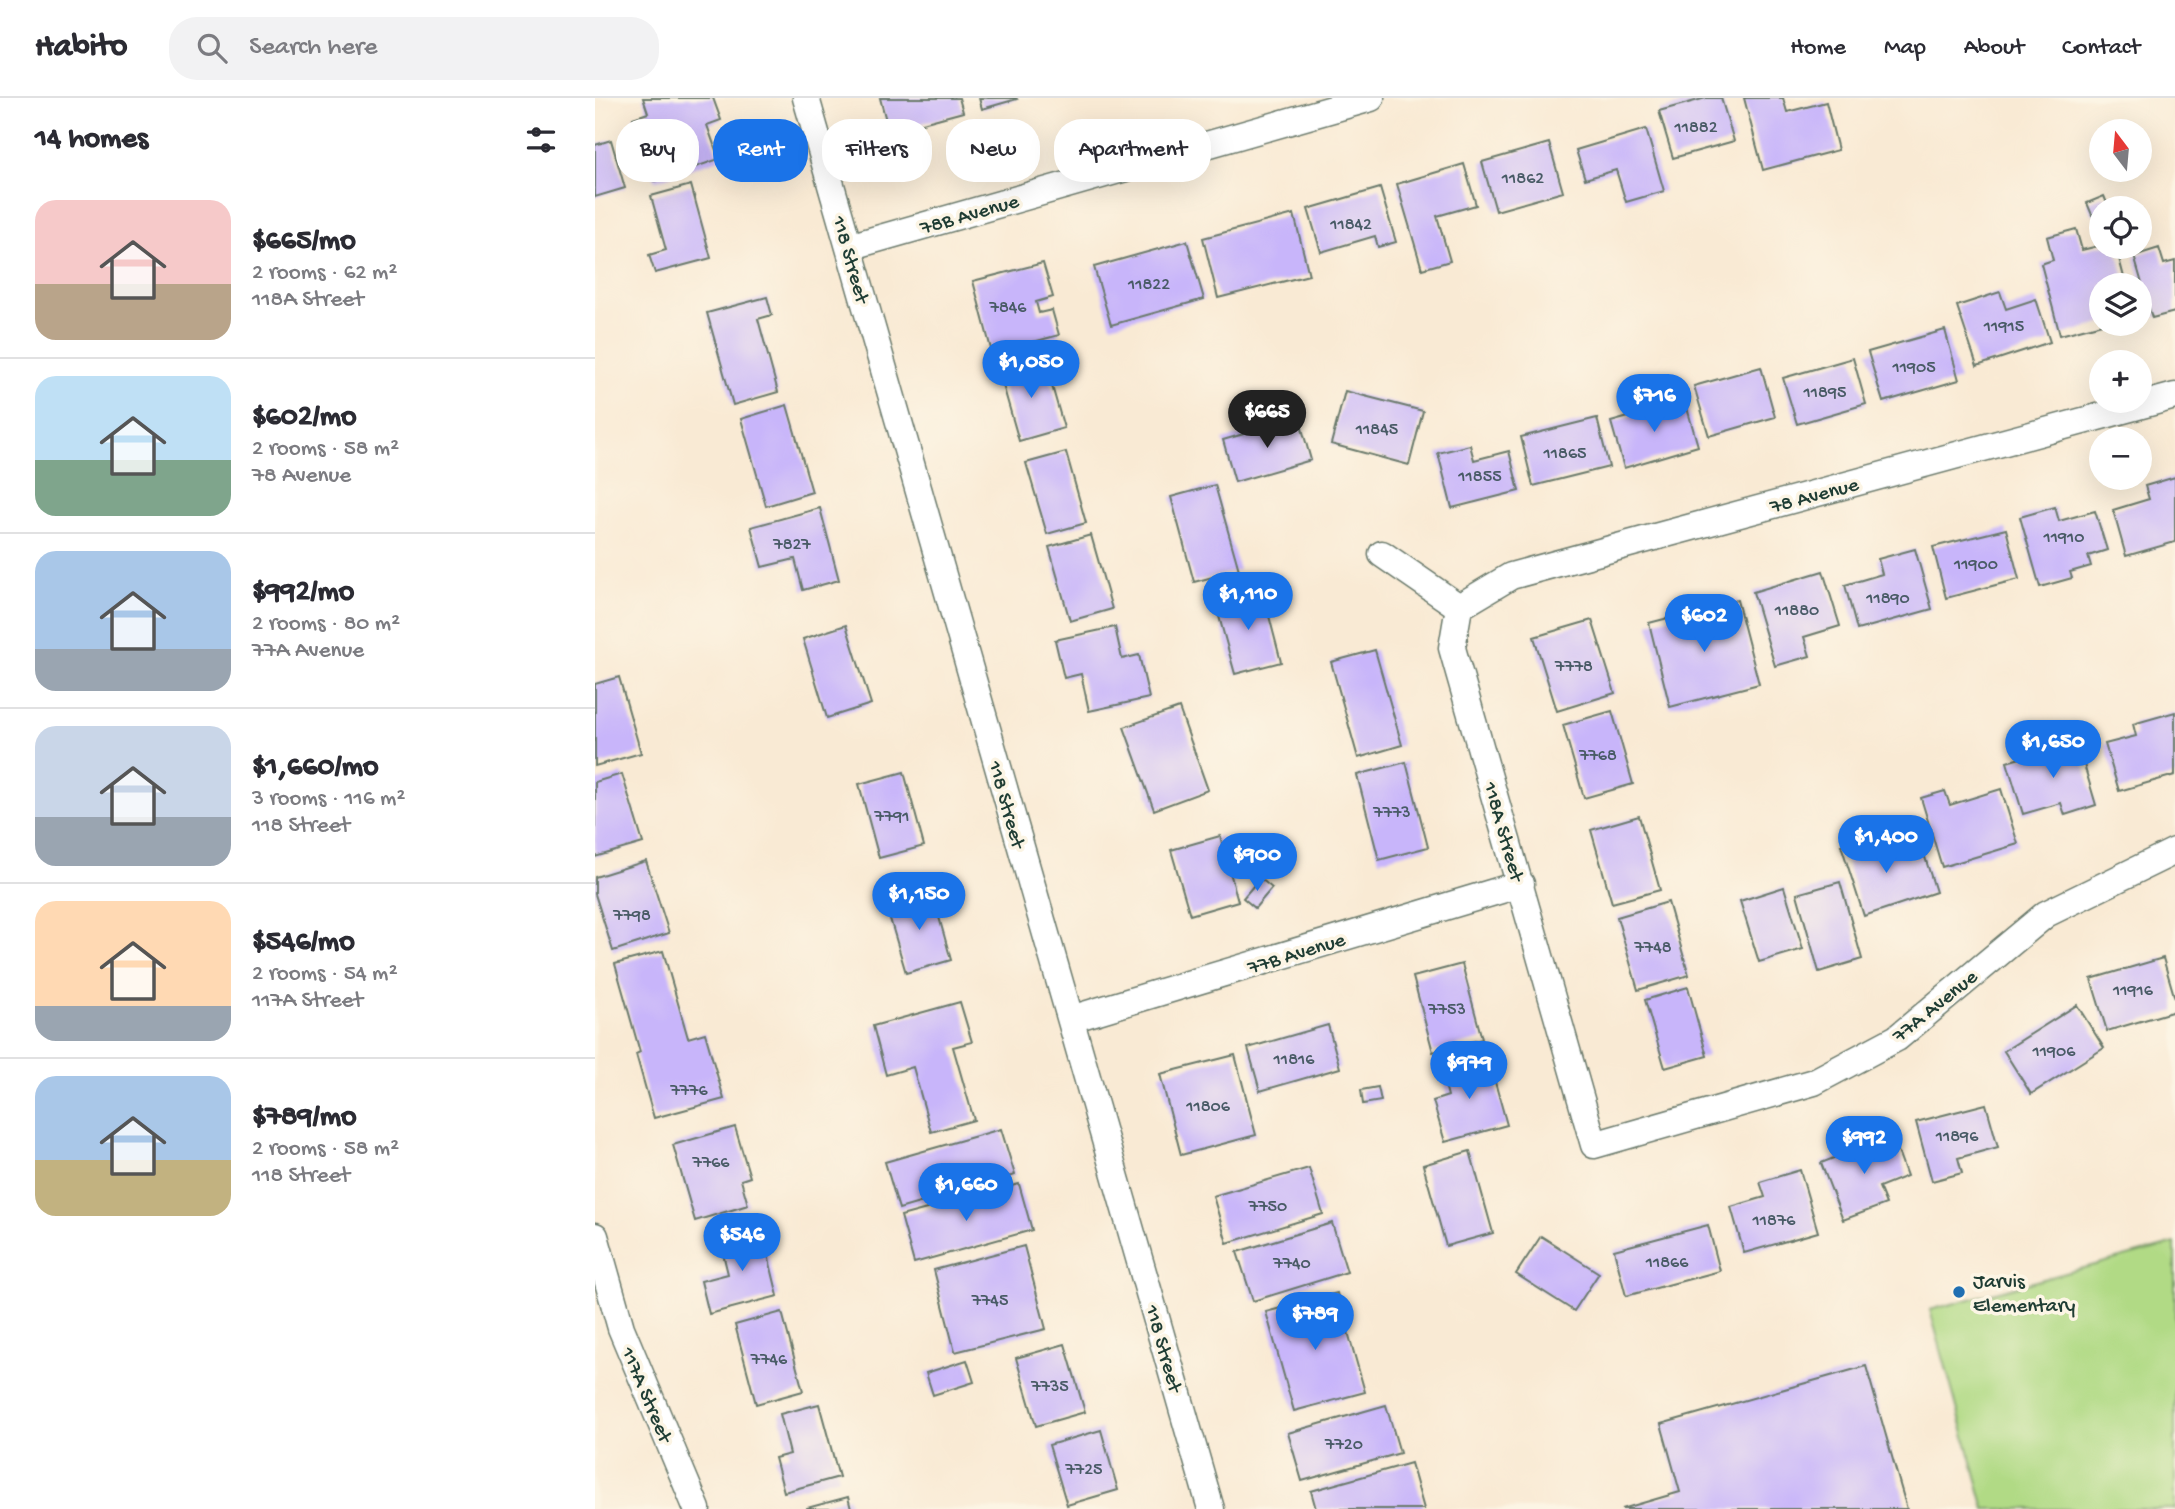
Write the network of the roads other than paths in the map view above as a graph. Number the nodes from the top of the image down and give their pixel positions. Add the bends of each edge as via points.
1 (806, 98) edge
2 (1354, 100) edge
3 (849, 247) junction
4 (2175, 396) edge
5 (1383, 554) dead end
6 (1459, 607) junction
7 (2175, 851) edge
8 (1521, 884) junction
9 (1071, 1019) junction
10 (1594, 1145) joint
11 (595, 1236) edge
12 (697, 1509) edge
13 (1211, 1509) edge

1 - 3 street, 118 Street
2 - 3 street, 78B Avenue
3 - 9 street, 118 Street
4 - 6 street, 78 Avenue via 1511,576
5 - 6 street
6 - 8 street, 118A Street via 1452,648
7 - 10 street, 77A Avenue via 2046,914 1897,1038 1814,1082
8 - 9 street, 77B Avenue
8 - 10 street, 118A Street
9 - 13 street, 118 Street
11 - 12 street, 117A Street via 621,1328

